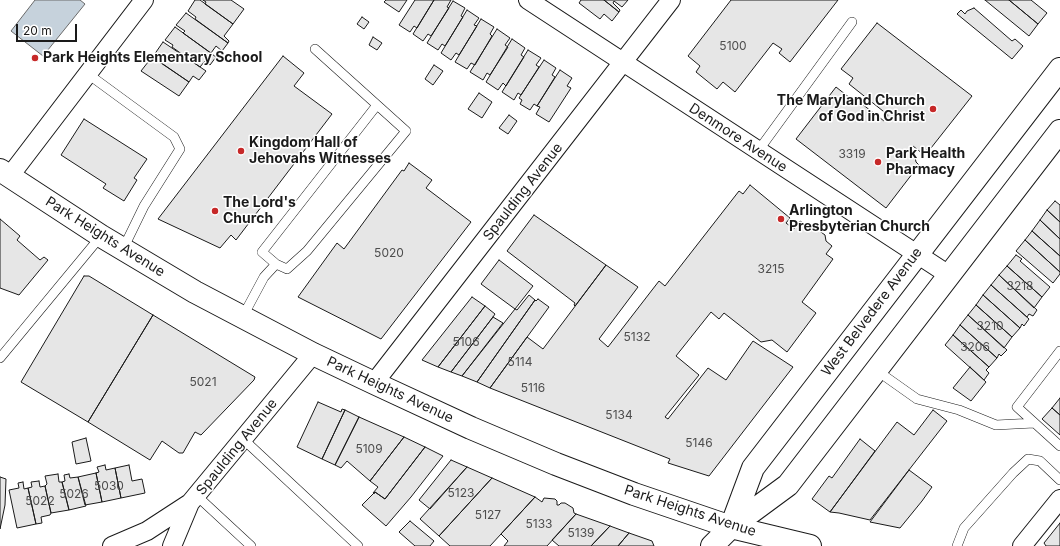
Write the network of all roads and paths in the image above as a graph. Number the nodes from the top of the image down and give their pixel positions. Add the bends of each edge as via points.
1 (144, 0) edge
2 (671, 0) edge
3 (534, 2) edge
4 (852, 22) dead end
5 (315, 50) dead end
6 (623, 62) junction
7 (1060, 69) edge
8 (88, 74) junction
9 (377, 105) junction
10 (1060, 131) edge
11 (758, 151) junction
12 (5, 173) edge
13 (101, 236) junction
14 (123, 249) junction
15 (916, 255) junction
16 (276, 264) junction
17 (949, 276) junction
18 (242, 318) junction
19 (1060, 351) edge
20 (313, 354) junction
21 (0, 358) edge
22 (876, 370) junction
23 (374, 383) junction
24 (1034, 423) junction
25 (243, 439) junction
26 (1060, 446) edge
27 (1060, 480) edge
28 (1060, 499) edge
29 (194, 500) junction
30 (731, 527) junction
31 (112, 546) edge
32 (172, 546) edge
33 (251, 546) edge
34 (358, 546) edge
35 (712, 546) edge
36 (810, 546) edge
37 (957, 546) edge
38 (1022, 546) edge

1 - 8 street
2 - 6 street, Spaulding Avenue
3 - 6 street, Denmore Avenue
4 - 11 lane
5 - 9 lane
6 - 11 street, Denmore Avenue
6 - 23 street, Spaulding Avenue
7 - 15 main road, West Belvedere Avenue
8 - 12 street
8 - 14 lane via 174,138 180,149 144,206
9 - 16 lane via 262,252
9 - 16 lane via 406,131 307,251 287,269
10 - 17 main road, West Belvedere Avenue
11 - 15 street, Denmore Avenue
12 - 13 main road, Park Heights Avenue
13 - 14 main road, Park Heights Avenue
13 - 21 lane
14 - 18 main road, Park Heights Avenue
15 - 17 street, Denmore Avenue
15 - 30 main road, West Belvedere Avenue via 753,468
16 - 18 lane via 264,277
17 - 22 main road, West Belvedere Avenue
18 - 20 main road, Park Heights Avenue
19 - 24 lane via 1017,407
20 - 23 main road, Park Heights Avenue
20 - 25 street, Spaulding Avenue
22 - 24 lane via 917,399 959,410 996,425
22 - 30 main road, West Belvedere Avenue via 788,485
23 - 30 main road, Park Heights Avenue via 556,464
24 - 26 lane
25 - 29 street, Spaulding Avenue
25 - 34 lane
27 - 37 lane via 1040,461 1028,459 964,528
28 - 38 street
29 - 31 street via 147,531
29 - 32 street, Spaulding Avenue
29 - 33 lane
30 - 35 main road, West Belvedere Avenue
30 - 36 main road, Park Heights Avenue

